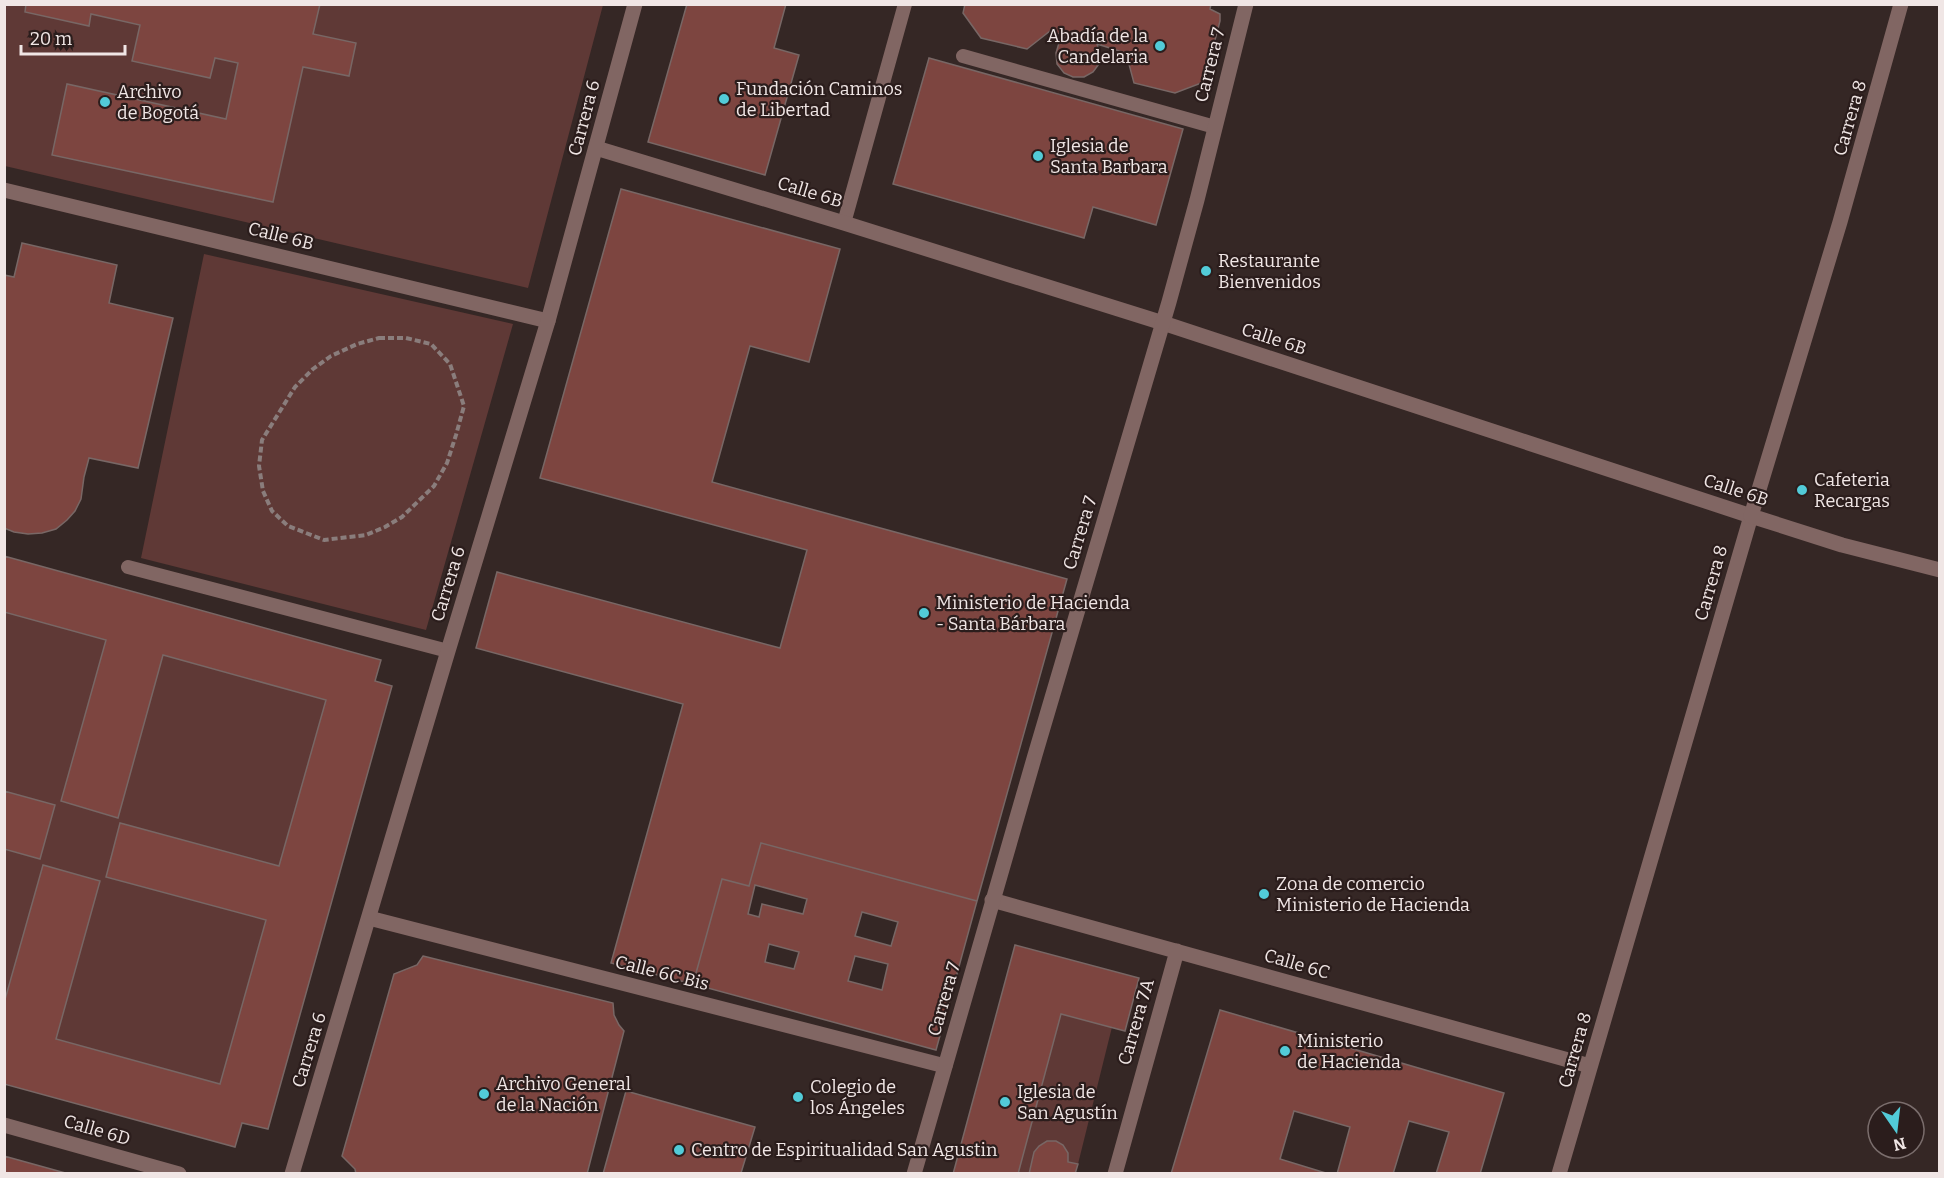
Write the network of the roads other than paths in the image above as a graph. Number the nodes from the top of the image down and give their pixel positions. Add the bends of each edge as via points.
1 (636, 4) edge
2 (905, 4) edge
3 (1245, 4) edge
4 (1901, 4) edge
5 (963, 56) dead end
6 (1215, 127) junction
7 (596, 148) junction
8 (4, 190) edge
9 (844, 222) junction
10 (548, 321) junction
11 (1163, 323) junction
12 (1751, 516) junction
13 (128, 567) dead end
14 (1940, 570) edge
15 (448, 651) junction
16 (992, 900) junction
17 (369, 918) junction
18 (1177, 951) junction
19 (945, 1066) junction
20 (1590, 1066) junction
21 (4, 1125) edge
22 (179, 1173) edge
23 (292, 1173) edge
24 (914, 1173) edge
25 (1115, 1173) edge
26 (1559, 1173) edge

1 - 7 street, Carrera 6
2 - 9 lane
3 - 6 street, Carrera 7
4 - 12 street, Carrera 8
5 - 6 lane
6 - 11 street, Carrera 7
7 - 9 street, Calle 6B
7 - 10 street, Carrera 6
8 - 10 street, Calle 6B
9 - 11 street, Calle 6B
10 - 15 street, Carrera 6
11 - 12 street, Calle 6B
11 - 16 street, Carrera 7
12 - 14 street, Calle 6B
12 - 20 street, Carrera 8
13 - 15 lane
15 - 17 street, Carrera 6
16 - 18 street, Calle 6C
16 - 19 street, Carrera 7
17 - 19 street, Calle 6C Bis
17 - 23 street, Carrera 6
18 - 20 street, Calle 6C
18 - 25 street, Carrera 7A
19 - 24 street, Carrera 7
20 - 26 street, Carrera 8
21 - 22 street, Calle 6D

